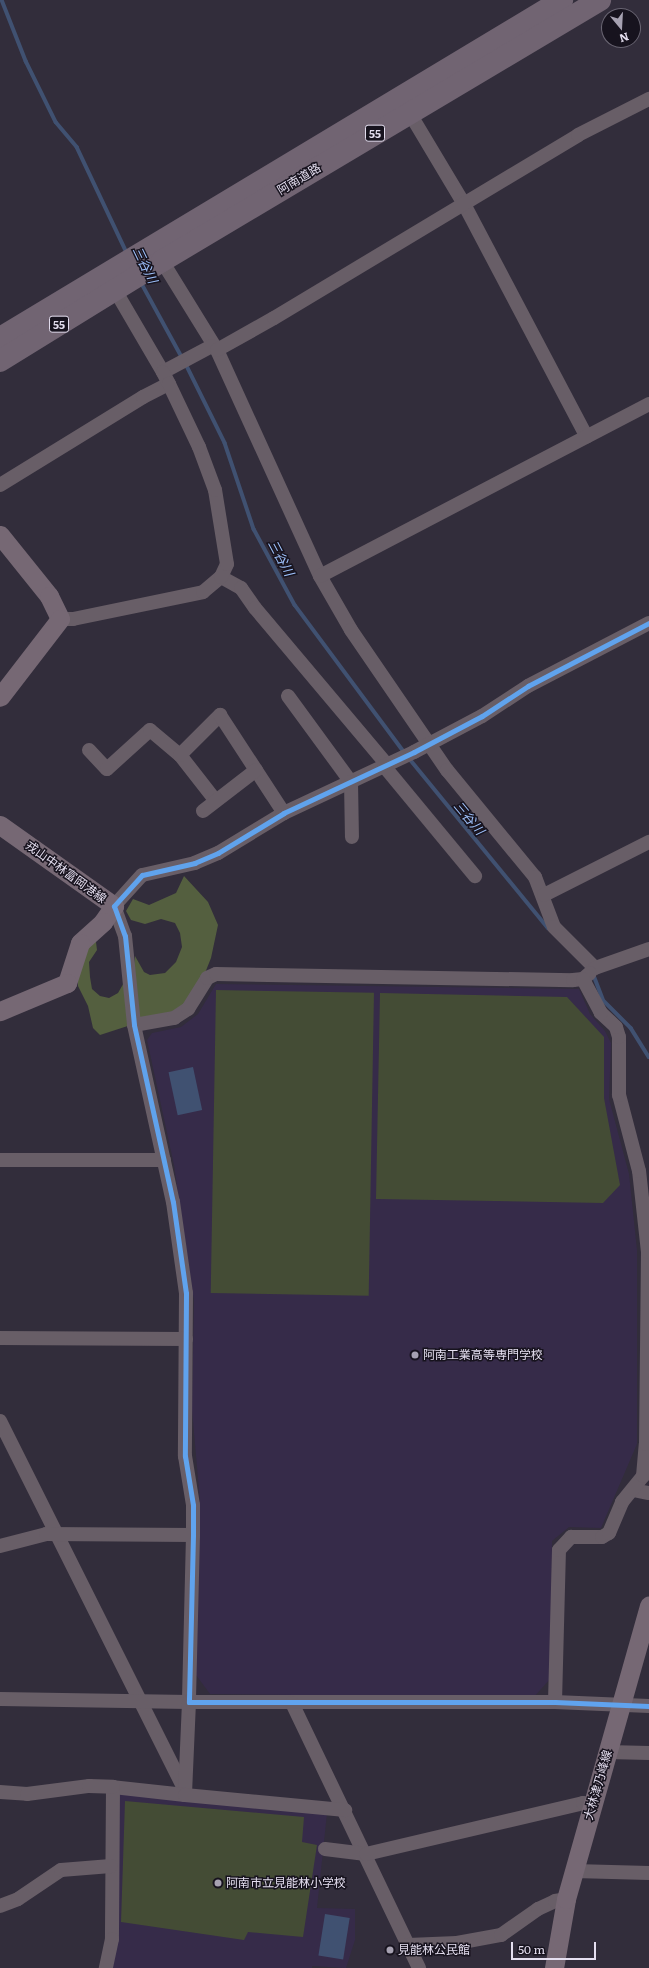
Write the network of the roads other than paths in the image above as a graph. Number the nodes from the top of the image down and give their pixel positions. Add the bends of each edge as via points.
1 (562, 0) edge
2 (600, 0) edge
3 (649, 99) edge
4 (409, 112) junction
5 (464, 204) junction
6 (153, 260) junction
7 (116, 283) junction
8 (0, 338) edge
9 (211, 349) junction
10 (0, 361) edge
11 (168, 375) junction
12 (649, 405) edge
13 (586, 437) junction
14 (0, 485) edge
15 (0, 536) edge
16 (320, 576) junction
17 (221, 577) junction
18 (60, 619) junction
19 (649, 623) edge
20 (288, 696) dead end
21 (0, 697) edge
22 (430, 743) junction
23 (90, 750) dead end
24 (180, 755) junction
25 (389, 764) junction
26 (256, 770) junction
27 (351, 782) junction
28 (216, 801) junction
29 (203, 811) dead end
30 (284, 813) junction
31 (0, 825) edge
32 (352, 837) dead end
33 (649, 842) edge
34 (475, 876) dead end
35 (544, 895) junction
36 (114, 906) junction
37 (649, 949) edge
38 (590, 973) junction
39 (0, 1011) edge
40 (134, 1025) junction
41 (0, 1160) edge
42 (164, 1160) junction
43 (644, 1171) edge
44 (0, 1338) edge
45 (186, 1339) junction
46 (648, 1347) edge
47 (0, 1421) edge
48 (633, 1490) junction
49 (649, 1493) edge
50 (56, 1534) junction
51 (194, 1535) junction
52 (0, 1546) edge
53 (649, 1605) edge
54 (0, 1699) edge
55 (139, 1701) junction
56 (189, 1702) junction
57 (555, 1702) junction
58 (292, 1703) junction
59 (619, 1706) junction
60 (649, 1706) edge
61 (607, 1752) junction
62 (649, 1753) edge
63 (113, 1787) junction
64 (0, 1792) edge
65 (185, 1793) junction
66 (592, 1805) junction
67 (345, 1810) junction
68 (325, 1849) dead end
69 (366, 1854) junction
70 (111, 1866) junction
71 (574, 1871) junction
72 (649, 1873) edge
73 (566, 1900) junction
74 (0, 1906) edge
75 (408, 1945) junction
76 (106, 1968) edge
77 (419, 1968) edge
78 (554, 1968) edge

1 - 6 highway, 阿南道路 / 55
2 - 4 highway, 阿南道路 / 55
3 - 5 street via 578,136
4 - 5 street
4 - 6 highway, 阿南道路 / 55
5 - 9 street
5 - 13 street
6 - 7 highway, 阿南道路 / 55
6 - 9 street
7 - 8 highway, 阿南道路 / 55
7 - 10 highway, 阿南道路 / 55
7 - 11 street
9 - 11 street
9 - 16 street
11 - 14 street via 143,397
11 - 17 street via 215,490 227,564
12 - 13 street
13 - 16 street
15 - 18 main road via 49,596
16 - 22 street via 351,630
17 - 18 street via 203,592 73,619
17 - 25 street via 241,588 259,613
18 - 21 main road
19 - 22 street via 528,686 482,716
20 - 27 street
22 - 25 street
22 - 35 street via 447,770 535,877
23 - 24 street via 108,769 150,730
24 - 26 street via 220,715
24 - 28 street
25 - 27 street
25 - 34 street
26 - 28 street
26 - 30 street
27 - 30 street
27 - 32 street
28 - 29 street
30 - 36 street via 218,853 195,863 142,875
31 - 36 main road, 戎山中林富岡港線
33 - 35 street
35 - 38 street via 554,927
36 - 39 main road, 戎山中林富岡港線 via 103,922 80,943 67,983
36 - 40 street via 125,936
37 - 38 street
38 - 40 street via 216,974 207,978 184,1012 174,1018
38 - 43 street via 601,1013 616,1027 619,1037 620,1100
40 - 42 street
41 - 42 street
42 - 45 street via 186,1293
43 - 46 street via 648,1252
44 - 45 street
45 - 51 street via 185,1456 193,1505
46 - 48 street via 643,1476
47 - 50 street
48 - 49 street
48 - 57 street via 622,1502 609,1533 602,1537 571,1537 559,1550
50 - 51 street
50 - 52 street via 46,1534
50 - 55 street
51 - 56 street
53 - 59 main road, 大林津乃峰線
54 - 55 street
55 - 56 street
55 - 65 street
56 - 58 street
56 - 65 street
57 - 58 street
57 - 59 street
58 - 67 street
59 - 60 street
59 - 61 main road, 大林津乃峰線
61 - 62 street
61 - 66 main road, 大林津乃峰線
63 - 64 street via 89,1786 27,1794
63 - 65 street
63 - 70 street
65 - 67 street
66 - 69 street via 576,1804
66 - 71 main road, 大林津乃峰線
67 - 69 street
68 - 69 street
69 - 75 street
70 - 74 street via 61,1870 18,1899
70 - 76 street via 112,1939
71 - 72 street
71 - 73 main road, 大林津乃峰線
73 - 75 street via 555,1900 501,1934 457,1943
73 - 78 main road, 大林津乃峰線
75 - 77 street

